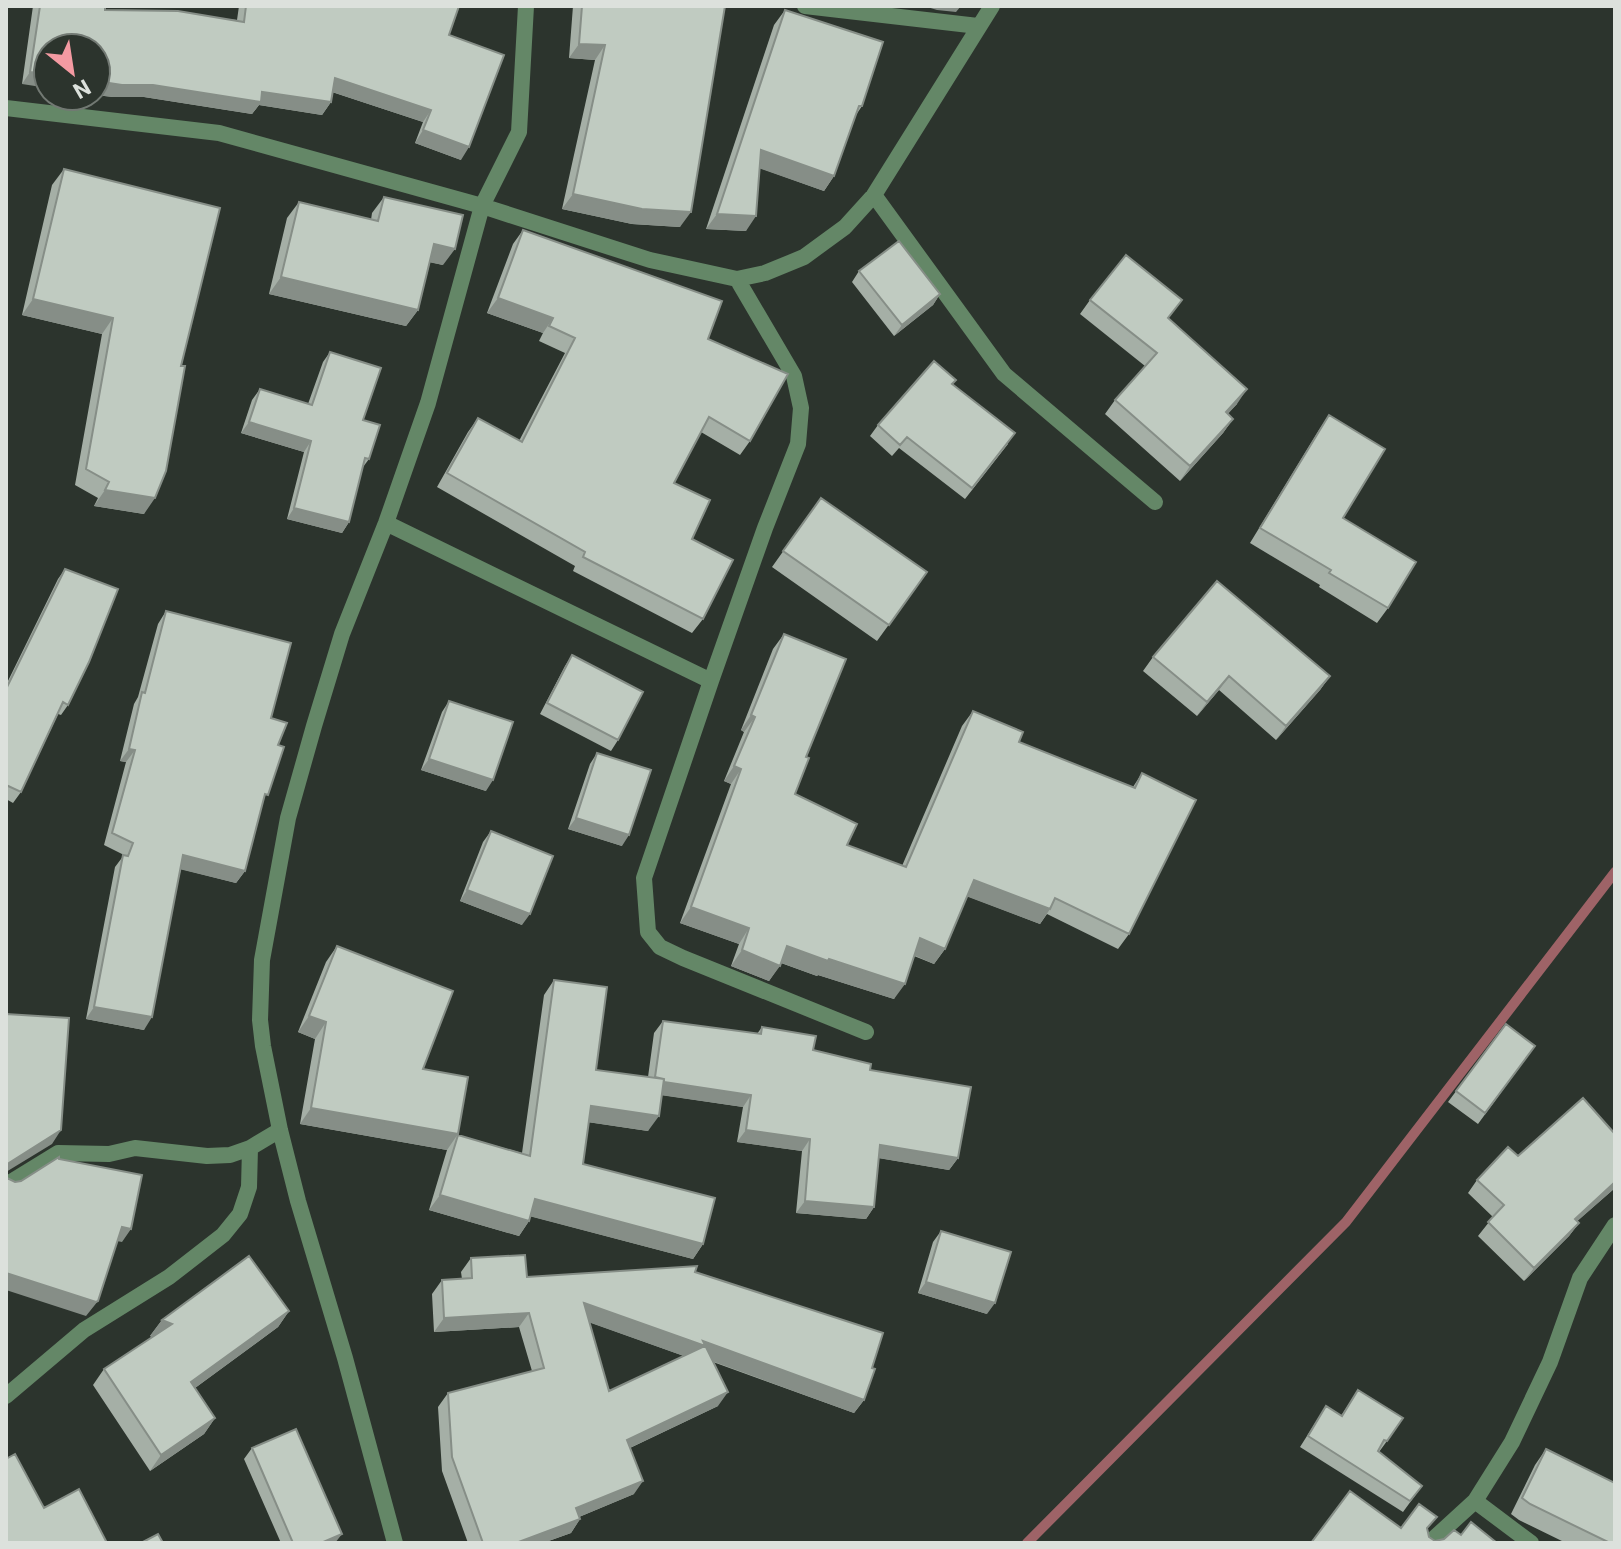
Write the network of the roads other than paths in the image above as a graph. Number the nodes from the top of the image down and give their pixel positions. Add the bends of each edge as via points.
1 (526, 6) edge
2 (805, 6) edge
3 (992, 6) edge
4 (978, 26) junction
5 (6, 108) edge
6 (874, 195) junction
7 (482, 206) junction
8 (737, 279) junction
9 (1155, 502) dead end
10 (386, 523) junction
11 (711, 681) junction
12 (866, 1032) dead end
13 (280, 1130) junction
14 (250, 1148) junction
15 (6, 1185) edge
16 (1615, 1225) edge
17 (6, 1396) edge
18 (1475, 1501) junction
19 (395, 1543) edge
20 (1429, 1543) edge
21 (1531, 1543) edge

1 - 7 street via 519,132
2 - 4 street
3 - 4 street
4 - 6 street
5 - 7 street via 219,133
6 - 8 street via 845,227 804,257
6 - 9 street via 1004,374
7 - 8 street via 650,260
7 - 10 street via 428,403
8 - 11 street via 794,376 801,408 798,444
10 - 11 street
10 - 13 street via 342,634 314,726 288,818 262,960 260,1020
11 - 12 street via 644,878 648,932 660,947 683,958
13 - 14 street
13 - 19 street
14 - 15 street via 207,1156 135,1148 109,1154 58,1153
14 - 17 street via 249,1187 240,1214 223,1235 169,1277 84,1330
16 - 18 street via 1580,1278 1544,1375 1512,1442
18 - 20 street
18 - 21 street

